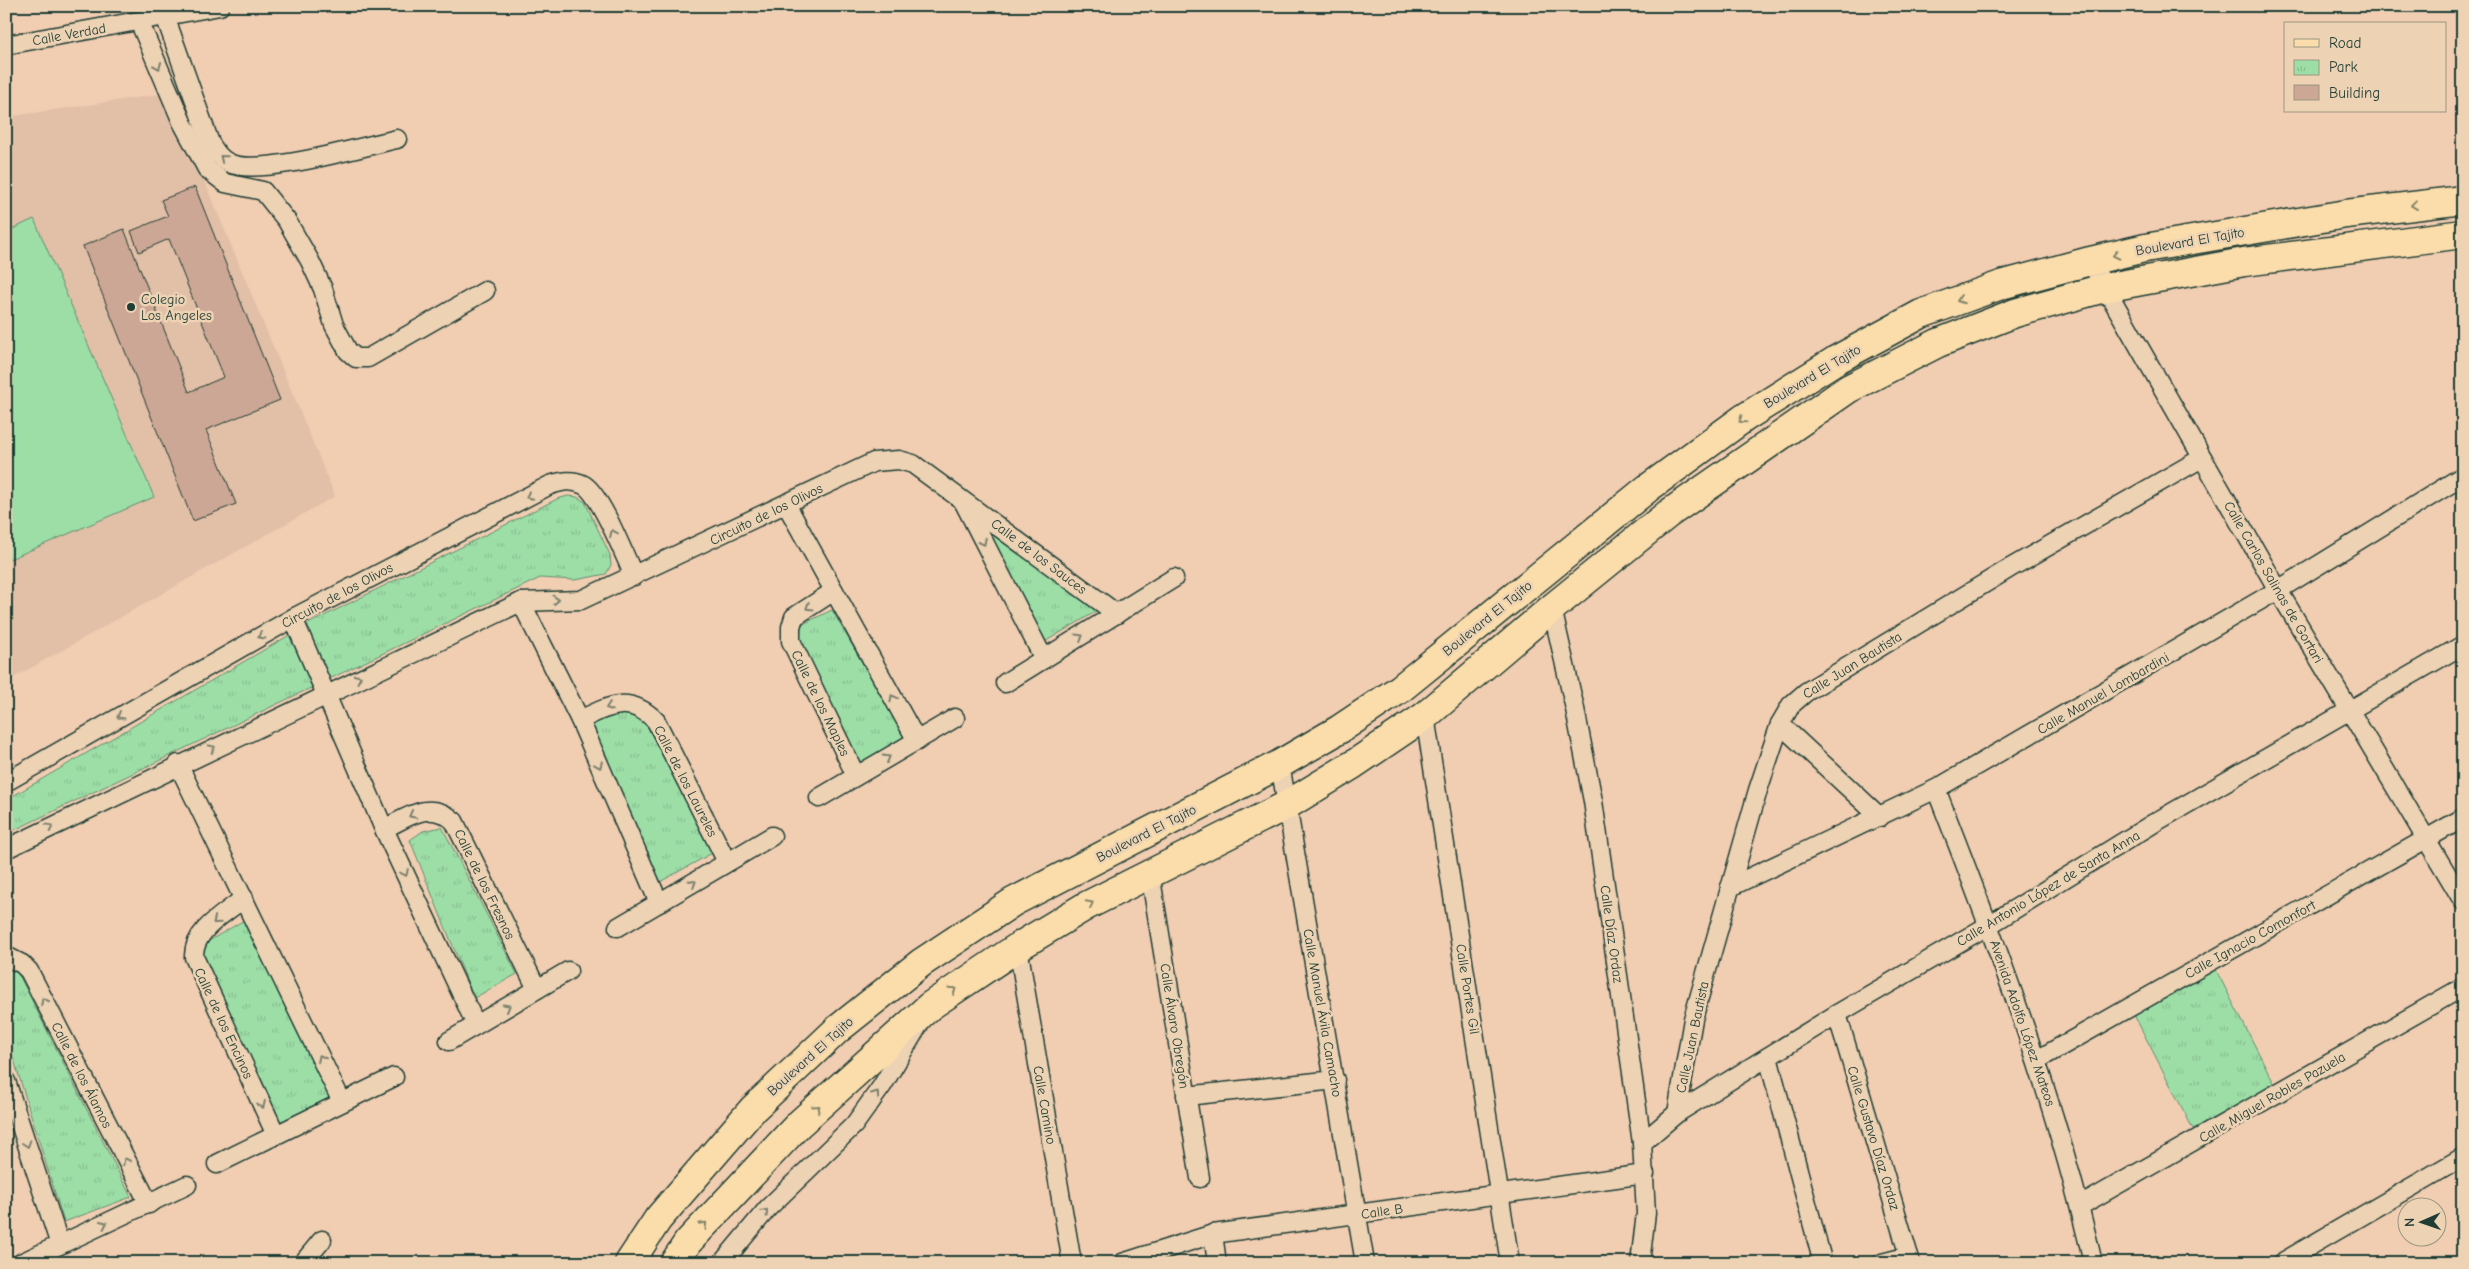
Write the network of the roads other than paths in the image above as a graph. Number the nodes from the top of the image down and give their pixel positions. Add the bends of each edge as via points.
1 (220, 6) edge
2 (165, 16) junction
3 (139, 21) junction
4 (6, 45) edge
5 (397, 139) dead end
6 (269, 167) junction
7 (263, 191) junction
8 (2463, 200) edge
9 (2463, 234) edge
10 (2090, 260) junction
11 (2104, 288) junction
12 (486, 291) dead end
13 (2202, 458) junction
14 (899, 460) joint
15 (2463, 476) edge
16 (961, 498) junction
17 (786, 504) junction
18 (634, 576) junction
19 (1174, 578) dead end
20 (2278, 590) junction
21 (834, 591) junction
22 (521, 602) junction
23 (1552, 608) junction
24 (1117, 614) junction
25 (293, 618) junction
26 (2463, 645) edge
27 (1044, 659) junction
28 (1005, 683) dead end
29 (326, 693) junction
30 (2350, 711) junction
31 (1424, 716) junction
32 (955, 718) dead end
33 (580, 720) junction
34 (1780, 724) junction
35 (917, 741) junction
36 (178, 764) junction
37 (1280, 764) junction
38 (856, 776) junction
39 (6, 782) edge
40 (1936, 789) junction
41 (819, 798) dead end
42 (1287, 805) junction
43 (1880, 817) junction
44 (2463, 818) edge
45 (384, 829) junction
46 (772, 836) dead end
47 (2426, 840) junction
48 (6, 849) edge
49 (727, 862) junction
50 (1150, 873) junction
51 (1730, 887) junction
52 (244, 898) junction
53 (2463, 901) edge
54 (658, 903) junction
55 (1989, 925) junction
56 (618, 927) dead end
57 (1018, 947) junction
58 (6, 956) edge
59 (568, 971) dead end
60 (2463, 987) edge
61 (537, 990) junction
62 (930, 1006) junction
63 (1837, 1014) junction
64 (476, 1025) junction
65 (449, 1041) dead end
66 (1768, 1056) junction
67 (2037, 1060) junction
68 (394, 1077) dead end
69 (1335, 1080) junction
70 (6, 1081) edge
71 (1186, 1096) junction
72 (342, 1102) junction
73 (1677, 1113) junction
74 (276, 1135) junction
75 (1642, 1144) junction
76 (2463, 1157) edge
77 (217, 1164) dead end
78 (1645, 1174) junction
79 (1200, 1178) dead end
80 (187, 1185) dead end
81 (1500, 1194) junction
82 (148, 1204) junction
83 (2080, 1206) junction
84 (1358, 1214) junction
85 (1214, 1234) junction
86 (322, 1240) dead end
87 (60, 1245) junction
88 (1821, 1256) dead end
89 (1910, 1259) edge
90 (20, 1263) edge
91 (303, 1263) edge
92 (629, 1263) edge
93 (674, 1263) edge
94 (722, 1263) edge
95 (1072, 1263) edge
96 (1122, 1263) edge
97 (1217, 1263) edge
98 (1364, 1263) edge
99 (1510, 1263) edge
100 (1640, 1263) edge
101 (1882, 1263) edge
102 (2093, 1263) edge
103 (2280, 1263) edge

1 - 2 street, Calle Verdad
2 - 3 street, Calle Verdad
6 -> 2 street via 235,165 214,149
3 - 4 street, Calle Verdad
3 -> 7 street via 206,169 225,183
5 - 6 street
6 - 7 street
7 - 12 street via 303,248 317,275 334,325 348,351 356,358 368,358
8 -> 10 main road, Boulevard El Tajito via 2346,214
9 - 11 main road via 2244,262
10 - 11 street, Calle Carlos Salinas de Gortari
10 -> 37 main road, Boulevard El Tajito via 2001,285 1922,314 1836,360 1744,418 1648,488 1400,689
11 - 13 street, Calle Carlos Salinas de Gortari
11 - 23 main road via 2015,313 1938,343 1848,389 1668,514
13 - 20 street, Calle Carlos Salinas de Gortari
13 - 34 street, Calle Juan Bautista via 2010,568 1806,692 1791,705
14 - 16 street, Calle de los Sauces via 913,464
14 - 17 street, Circuito de los Olivos via 874,462
15 - 20 street, Calle Manuel Lombardini
16 - 24 street, Calle de los Sauces
16 -> 27 street, Calle de los Sauces
17 - 18 street, Circuito de los Olivos
17 - 21 street
22 -> 18 street, Circuito de los Olivos via 581,600
18 -> 25 street, Circuito de los Olivos via 596,496 585,486 563,481
19 - 24 street
20 - 30 street, Calle Carlos Salinas de Gortari
20 - 40 street, Calle Manuel Lombardini
35 -> 21 street
21 -> 38 street, Calle de los Maples via 794,617 792,641
29 -> 22 street, Circuito de los Olivos
22 - 33 street
23 - 31 main road
23 - 75 street, Calle Díaz Ordaz via 1593,801
27 -> 24 street
25 - 29 street
25 -> 39 street, Circuito de los Olivos
26 - 30 street, Calle Antonio López de Santa Anna
27 - 28 street
36 -> 29 street, Circuito de los Olivos
29 - 45 street
30 - 47 street, Calle Carlos Salinas de Gortari
30 - 55 street, Calle Antonio López de Santa Anna via 2154,823
31 - 42 main road
31 - 81 street, Calle Portes Gil
32 - 35 street
49 -> 33 street, Calle de los Laureles via 656,721 639,708 620,704
33 -> 54 street
34 - 43 street
34 - 51 street, Calle Juan Bautista
38 -> 35 street
48 -> 36 street, Circuito de los Olivos
36 - 52 street
37 - 42 street, Calle Manuel Ávila Camacho
37 - 92 main road, Boulevard El Tajito via 1013,902 921,963 838,1029 753,1109 658,1219
38 - 41 street
40 - 43 street, Calle Manuel Lombardini
40 - 55 street, Avenida Adolfo López Mateos
42 - 50 main road
42 - 69 street, Calle Manuel Ávila Camacho
43 - 51 street, Calle Manuel Lombardini
44 - 47 street, Calle Ignacio Comonfort
61 -> 45 street, Calle de los Fresnos via 454,821 436,810 421,810
45 -> 64 street
46 - 49 street
47 - 53 street, Calle Carlos Salinas de Gortari
47 - 67 street, Calle Ignacio Comonfort
54 -> 49 street
57 -> 50 main road via 1086,906
50 - 71 street, Calle Álvaro Obregón
51 - 73 street, Calle Juan Bautista via 1693,1019
72 -> 52 street
52 -> 74 street, Calle de los Encinos via 200,935 194,957
54 - 56 street
55 - 63 street, Calle Antonio López de Santa Anna
55 - 67 street, Avenida Adolfo López Mateos
62 -> 57 main road
57 - 95 street, Calle Camino
82 -> 58 street, Calle de los Álamos via 29,971
59 - 61 street
60 - 83 street, Calle Miguel Robles Pazuela
64 -> 61 street
93 -> 62 main road via 688,1242 800,1124
94 -> 62 street via 768,1208 854,1125 882,1086
63 - 66 street, Calle Antonio López de Santa Anna
63 - 89 street, Calle Gustavo Díaz Ordaz
64 - 65 street
66 - 73 street, Calle Antonio López de Santa Anna
66 - 88 street
67 - 83 street, Avenida Adolfo López Mateos
68 - 72 street
69 - 71 street
69 - 84 street, Calle Manuel Ávila Camacho
70 -> 87 street
71 - 79 street, Calle Álvaro Obregón
72 - 74 street
73 - 75 street, Calle Antonio López de Santa Anna
74 - 77 street
75 - 78 street, Calle Díaz Ordaz
76 - 103 street
78 - 81 street, Calle B
78 - 100 street, Calle Díaz Ordaz via 1646,1213
80 - 82 street
81 - 84 street, Calle B
81 - 99 street, Calle Portes Gil
87 -> 82 street
83 - 102 street, Avenida Adolfo López Mateos
84 - 85 street, Calle B
84 - 98 street, Calle Manuel Ávila Camacho
85 - 96 street, Calle B
85 - 97 street
86 - 91 street
87 - 90 street
89 - 101 street

